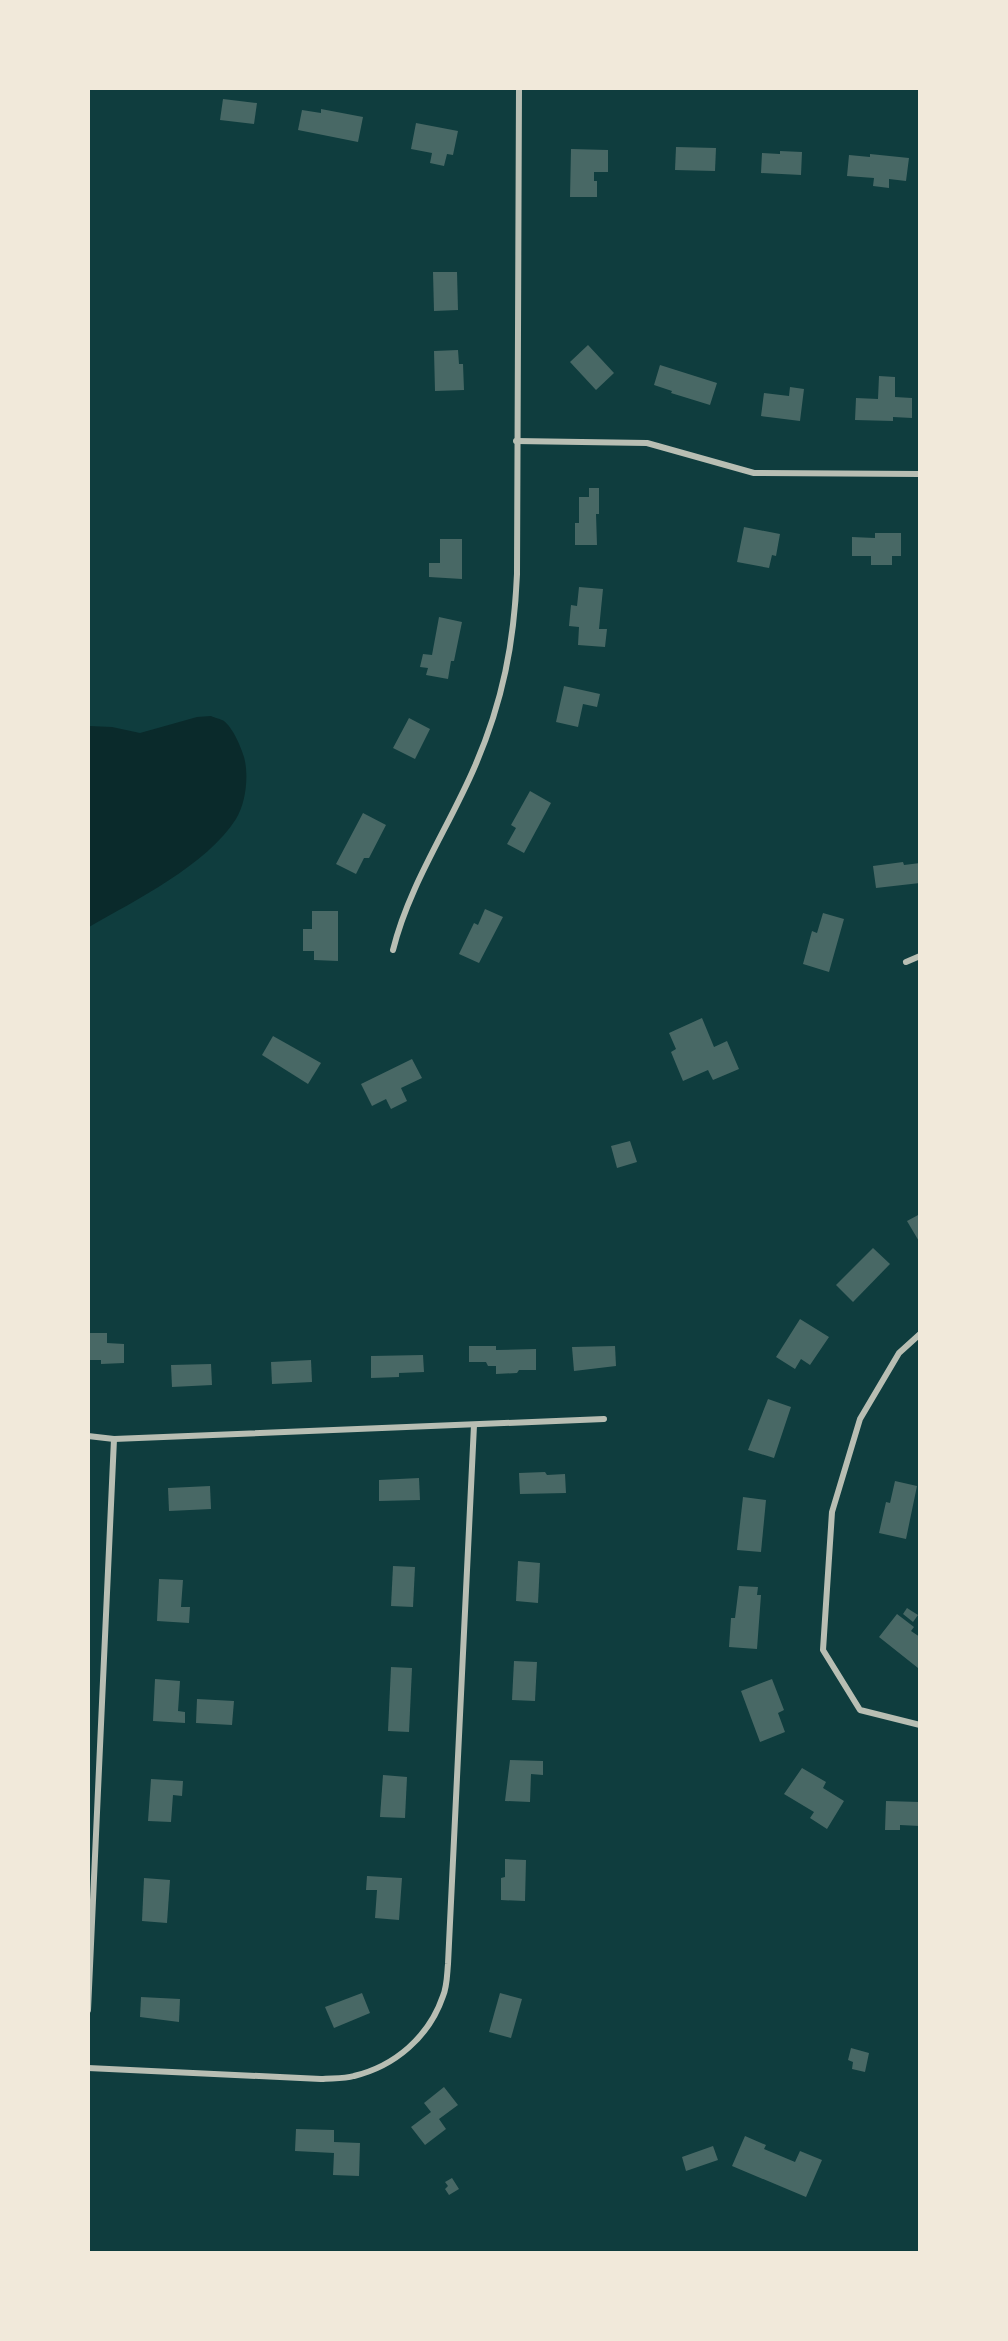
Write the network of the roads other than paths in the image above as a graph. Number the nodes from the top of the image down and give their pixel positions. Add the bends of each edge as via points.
1 (519, 88) edge
2 (516, 441) junction
3 (920, 474) edge
4 (393, 950) dead end
5 (920, 956) edge
6 (906, 962) dead end
7 (920, 1334) edge
8 (604, 1419) dead end
9 (474, 1425) junction
10 (88, 1436) edge
11 (114, 1439) junction
12 (920, 1725) edge
13 (88, 2010) edge
14 (88, 2068) edge

1 - 2 street
2 - 3 street via 647,443 754,473
2 - 4 street via 516,596 504,684 475,766 400,921
5 - 6 street
7 - 12 street via 899,1353 860,1419 832,1512 823,1650 860,1710
8 - 9 street
9 - 11 street
9 - 14 street via 448,1964 444,1995 430,2024 409,2048 381,2067 352,2077 321,2079
10 - 11 street
11 - 13 street

